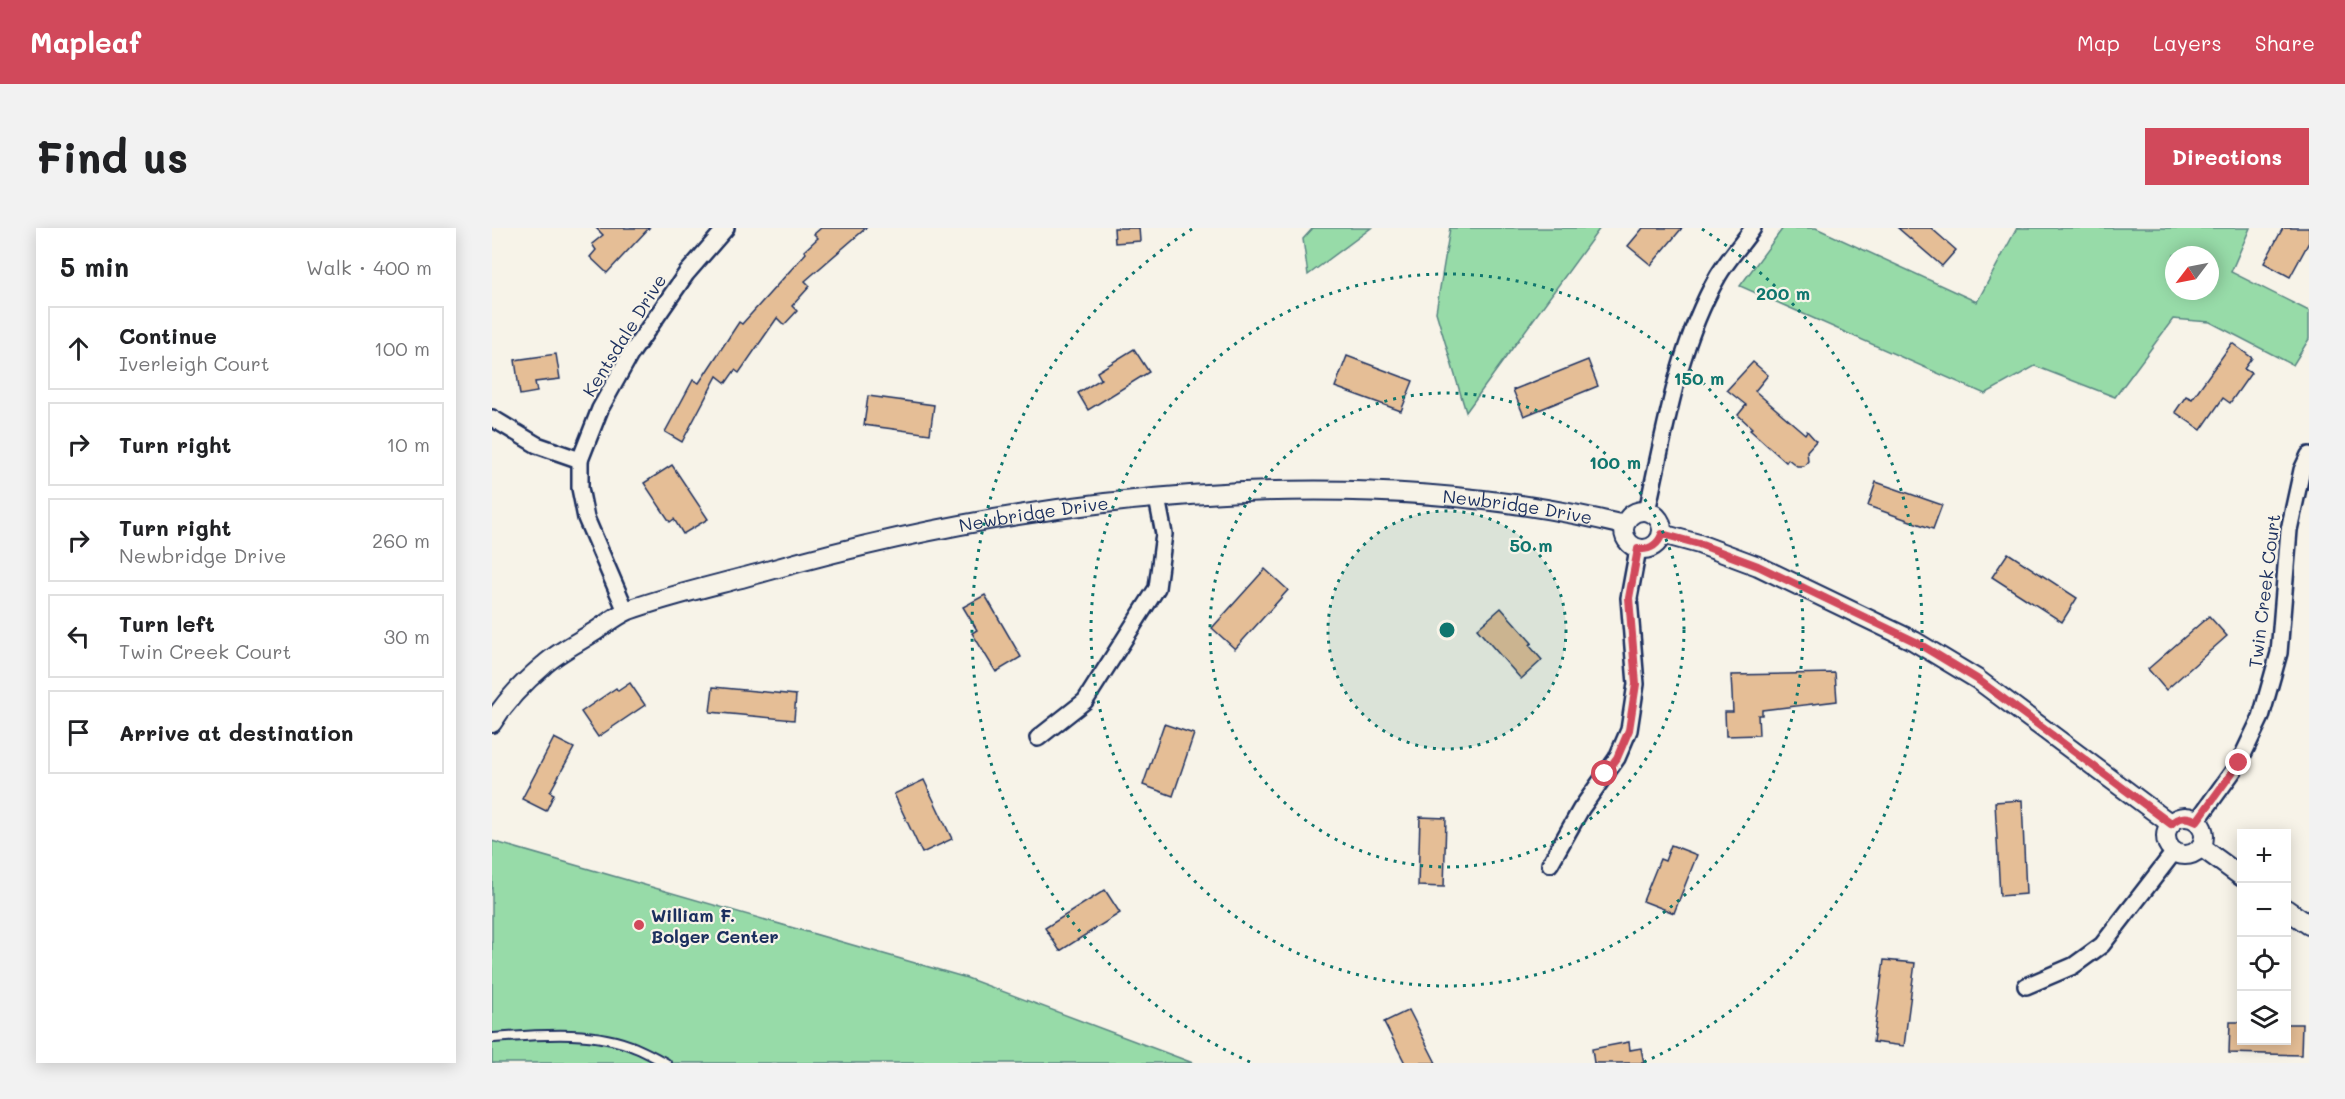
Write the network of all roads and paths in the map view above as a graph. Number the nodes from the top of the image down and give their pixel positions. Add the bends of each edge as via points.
1 (1753, 228) edge
2 (724, 229) edge
3 (492, 418) edge
4 (2309, 455) edge
5 (580, 460) junction
6 (1157, 498) junction
7 (1647, 511) junction
8 (1624, 525) junction
9 (1662, 534) junction
10 (1638, 549) junction
11 (626, 611) junction
12 (492, 723) edge
13 (1038, 738) dead end
14 (2197, 821) junction
15 (2171, 824) junction
16 (2201, 847) junction
17 (2174, 852) junction
18 (1550, 864) dead end
19 (2237, 874) edge
20 (2291, 912) edge
21 (2309, 925) edge
22 (2026, 986) dead end
23 (492, 1038) edge
24 (666, 1063) edge

1 - 7 street via 1719,274 1695,324 1682,360
2 - 5 street, Kentsdale Drive via 686,274 630,355 600,409
3 - 5 street via 537,445
4 - 14 street, Twin Creek Court via 2289,530 2279,653 2261,717 2239,763
5 - 11 street, Kentsdale Drive via 586,518
6 - 8 street, Newbridge Drive via 1304,491 1443,495 1574,512
6 - 11 street, Newbridge Drive via 1016,515 839,550
6 - 13 street via 1164,534 1157,588 1085,702
7 - 8 street via 1630,515
7 - 9 street via 1660,522
8 - 10 street via 1624,537
9 - 10 street via 1650,548
9 - 15 street via 1758,566 1914,641 1977,679
10 - 18 street via 1629,598 1636,684 1629,730 1617,758 1581,809
11 - 12 street, Newbridge Drive via 544,664
14 - 15 street via 2185,817
14 - 16 street via 2204,832
15 - 17 street via 2166,838
16 - 17 street via 2194,854
16 - 19 street
17 - 22 street via 2102,945 2073,966
20 - 21 street
23 - 24 lane via 591,1036 634,1047

